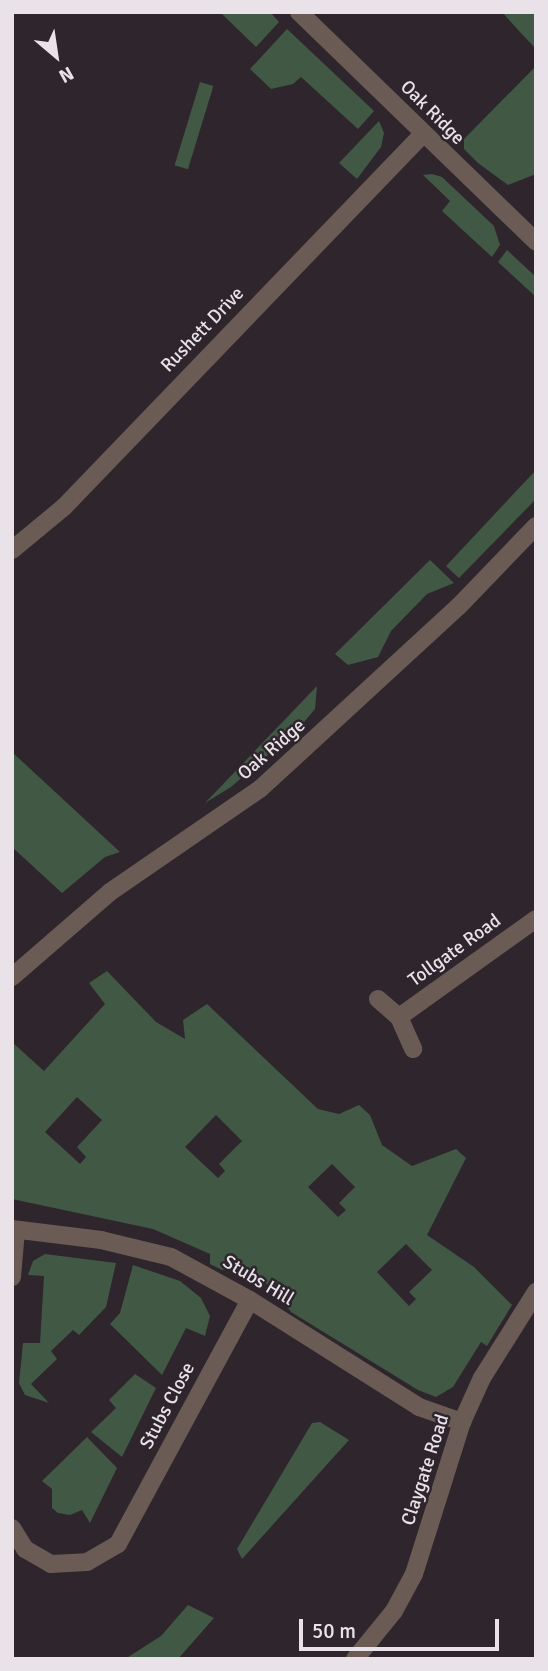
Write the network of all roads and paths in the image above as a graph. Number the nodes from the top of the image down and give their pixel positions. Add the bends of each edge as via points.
1 (299, 12) edge
2 (422, 135) junction
3 (536, 242) edge
4 (536, 526) edge
5 (12, 550) edge
6 (536, 919) edge
7 (12, 977) edge
8 (378, 999) dead end
9 (400, 1017) junction
10 (413, 1049) dead end
11 (14, 1230) edge
12 (12, 1277) edge
13 (536, 1292) edge
14 (250, 1300) junction
15 (462, 1422) junction
16 (12, 1528) edge
17 (355, 1659) edge

1 - 2 street, Oak Ridge
2 - 3 street, Oak Ridge
2 - 5 street, Rushett Drive via 64,507
4 - 7 street, Oak Ridge via 459,606 260,789 110,892
6 - 9 street, Tollgate Road
8 - 9 street
9 - 10 street
11 - 12 street
11 - 14 street, Stubs Hill via 101,1240 171,1257
13 - 15 street, Claygate Road via 482,1378
14 - 15 street, Stubs Hill via 419,1407
14 - 16 street, Stubs Close via 127,1534 105,1554 69,1566 39,1559 25,1549
15 - 17 street, Claygate Road via 414,1574 394,1611

